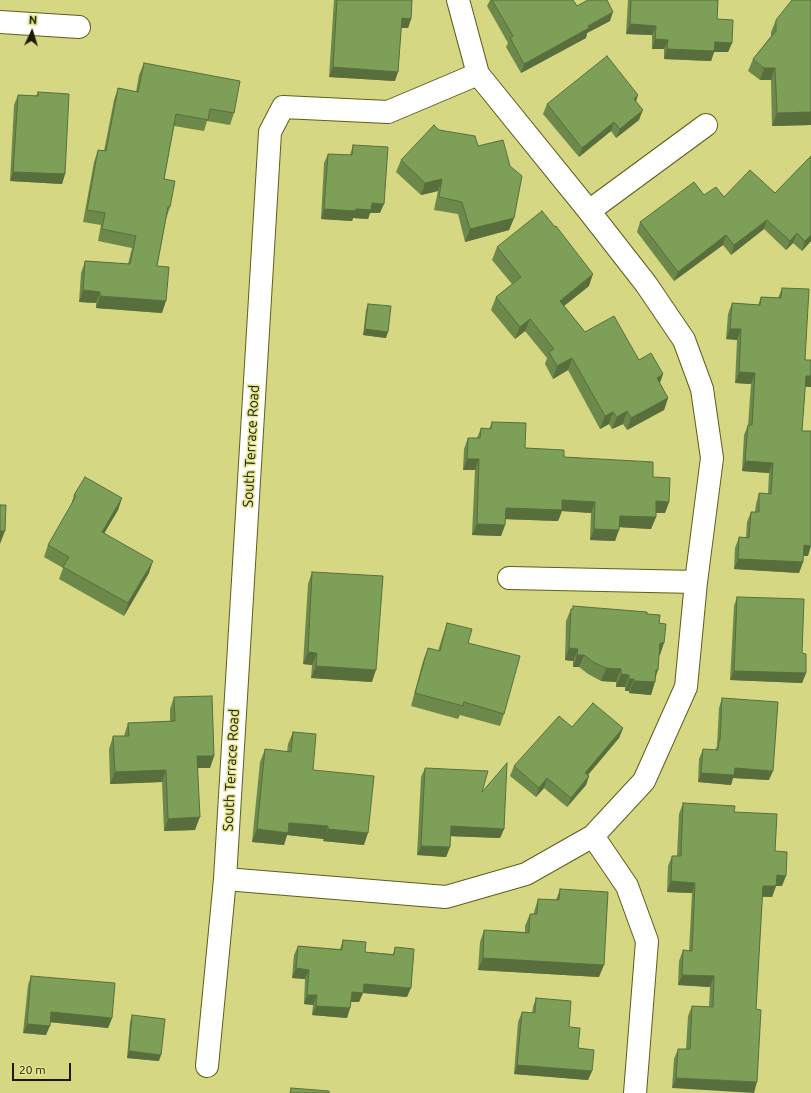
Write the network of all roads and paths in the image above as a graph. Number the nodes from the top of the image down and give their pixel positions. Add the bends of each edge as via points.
1 (458, 0) edge
2 (0, 22) edge
3 (78, 27) dead end
4 (478, 74) junction
5 (706, 125) dead end
6 (589, 211) junction
7 (509, 578) dead end
8 (696, 582) junction
9 (593, 836) junction
10 (225, 879) junction
11 (207, 1066) dead end
12 (635, 1093) edge

1 - 4 street
2 - 3 street
4 - 6 street
4 - 10 street, South Terrace Road via 388,112 284,107 270,132
5 - 6 street
6 - 8 street via 646,284 684,340 702,389 712,458
7 - 8 street
8 - 9 street via 686,687 644,781
9 - 10 street via 526,874 446,897
9 - 12 street via 627,886 647,941
10 - 11 street, South Terrace Road

